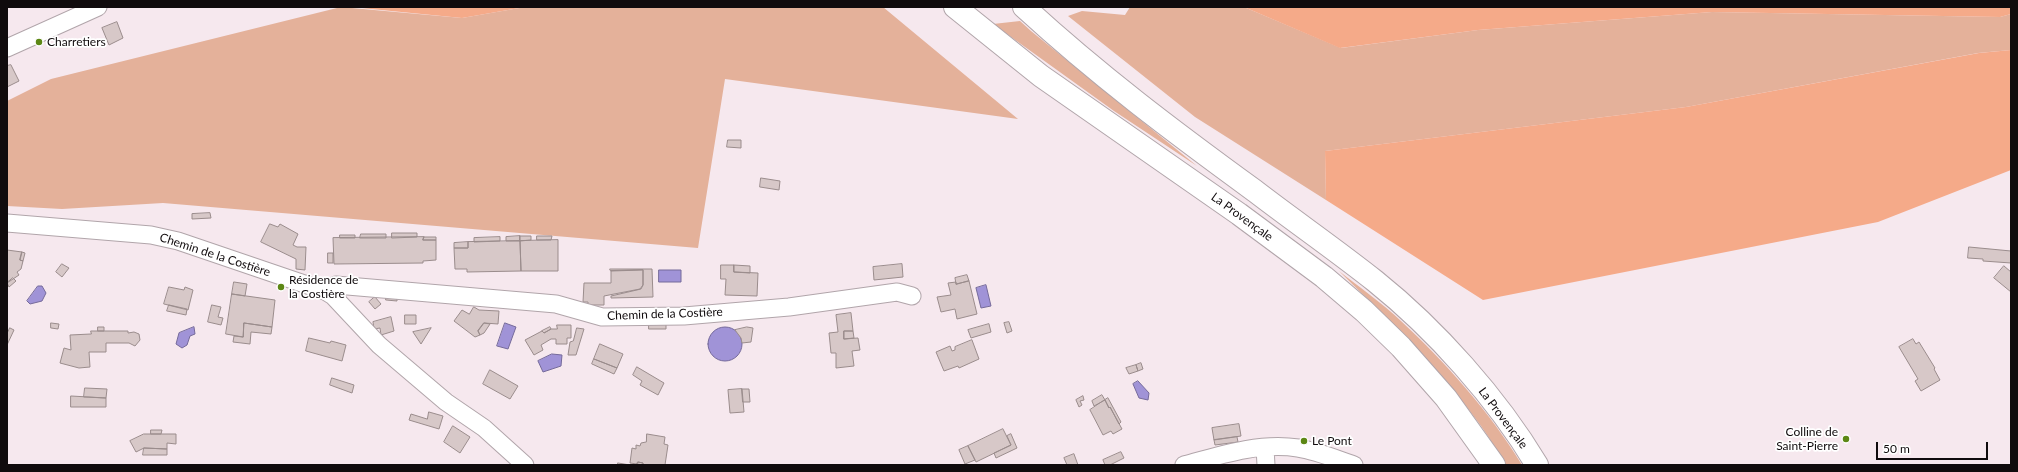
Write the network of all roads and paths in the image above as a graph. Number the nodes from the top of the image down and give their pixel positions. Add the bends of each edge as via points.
1 (98, 7) edge
2 (954, 7) edge
3 (1024, 7) edge
4 (7, 48) edge
5 (7, 223) edge
6 (325, 291) junction
7 (912, 296) dead end
8 (1265, 448) junction
9 (525, 465) edge
10 (1184, 465) edge
11 (1266, 465) edge
12 (1354, 465) edge
13 (1494, 465) edge
14 (1537, 465) edge

1 - 4 street
2 - 13 highway, La Provençale via 1041,76 1324,277 1401,347 1446,398
3 - 14 highway, La Provençale via 1135,103 1375,281 1421,321 1466,369
5 - 6 street, Chemin de la Costière via 151,235 178,241
6 - 7 street, Chemin de la Costière via 336,285 556,304 602,317 684,316 789,307 897,292
6 - 9 street, Chemin de la Costière via 333,296 379,346 446,402 484,428
8 - 10 street via 1226,453
8 - 11 street
8 - 12 street via 1298,448

